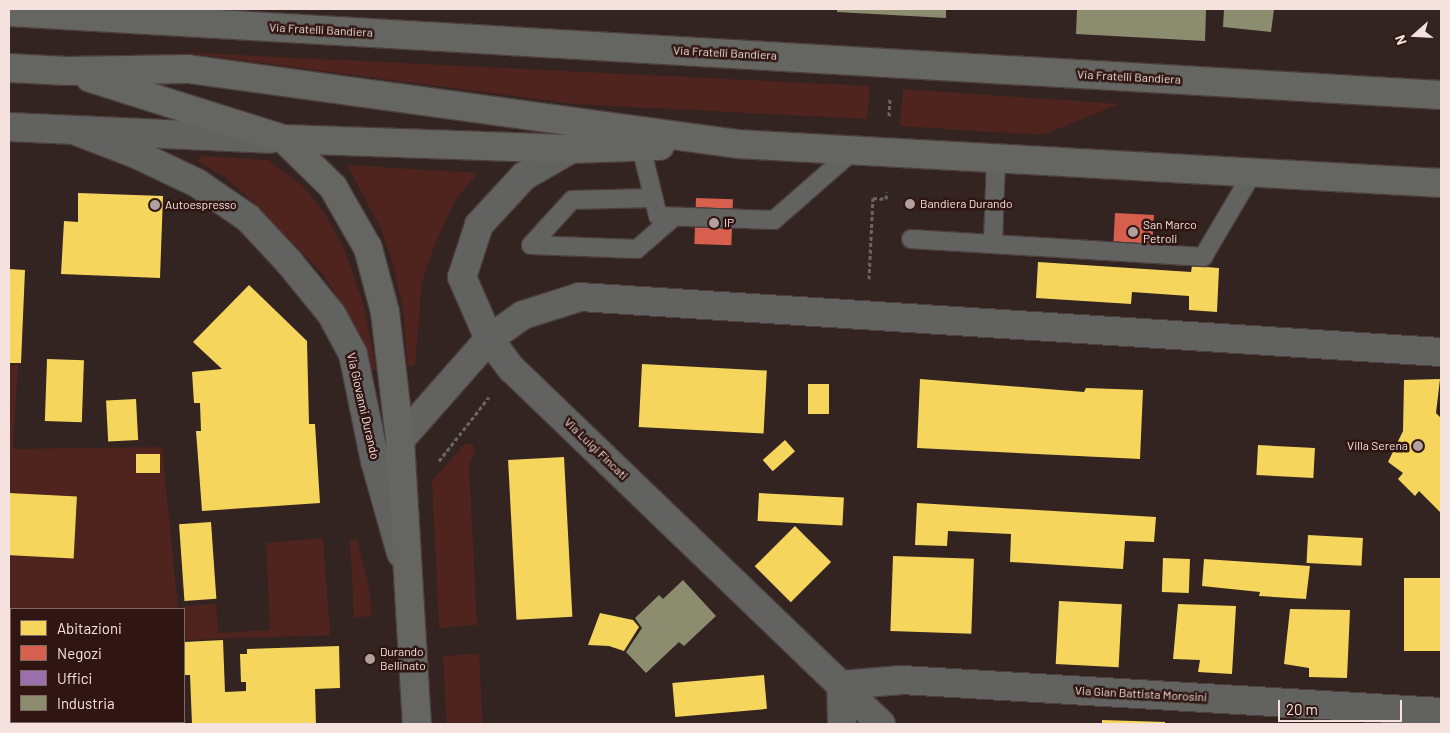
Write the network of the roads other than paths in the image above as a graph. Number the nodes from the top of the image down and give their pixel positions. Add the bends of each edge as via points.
1 (9, 12) edge
2 (9, 68) edge
3 (67, 71) junction
4 (1441, 95) edge
5 (9, 127) edge
6 (76, 131) junction
7 (284, 139) junction
8 (737, 144) junction
9 (641, 147) junction
10 (571, 149) junction
11 (854, 150) junction
12 (996, 158) junction
13 (1253, 172) junction
14 (1441, 183) edge
15 (653, 198) junction
16 (674, 217) junction
17 (911, 239) dead end
18 (993, 244) junction
19 (489, 339) junction
20 (1441, 352) edge
21 (400, 440) junction
22 (409, 580) junction
23 (842, 685) junction
24 (1441, 712) edge
25 (417, 724) edge
26 (842, 724) edge
27 (881, 724) edge

1 - 4 main road, Via Fratelli Bandiera
2 - 3 main road
3 - 7 main road
3 - 8 main road via 188,68
5 - 6 street
6 - 7 street
6 - 22 street, Via Giovanni Durando via 136,154 197,183 248,218 332,315 352,354 375,460
7 - 10 main road
7 - 21 main road, Via Giovanni Durando via 333,187 368,248 385,312
8 - 9 main road
8 - 11 main road
9 - 10 main road
9 - 15 lane
10 - 19 street, Via Luigi Fincati via 524,176 479,225 462,277
11 - 12 main road
11 - 16 lane via 774,220
12 - 13 main road
12 - 18 lane
13 - 14 main road
13 - 18 lane via 1203,257
15 - 16 lane via 658,216
15 - 16 lane via 572,200 531,245 637,250
17 - 18 lane
19 - 20 street via 523,315 580,297
19 - 21 street
19 - 23 street, Via Luigi Fincati via 512,369
21 - 22 main road, Via Giovanni Durando
22 - 25 main road, Via Giovanni Durando
23 - 24 street, Via Gian Battista Morosini via 902,680
23 - 26 street
23 - 27 street, Via Luigi Fincati

